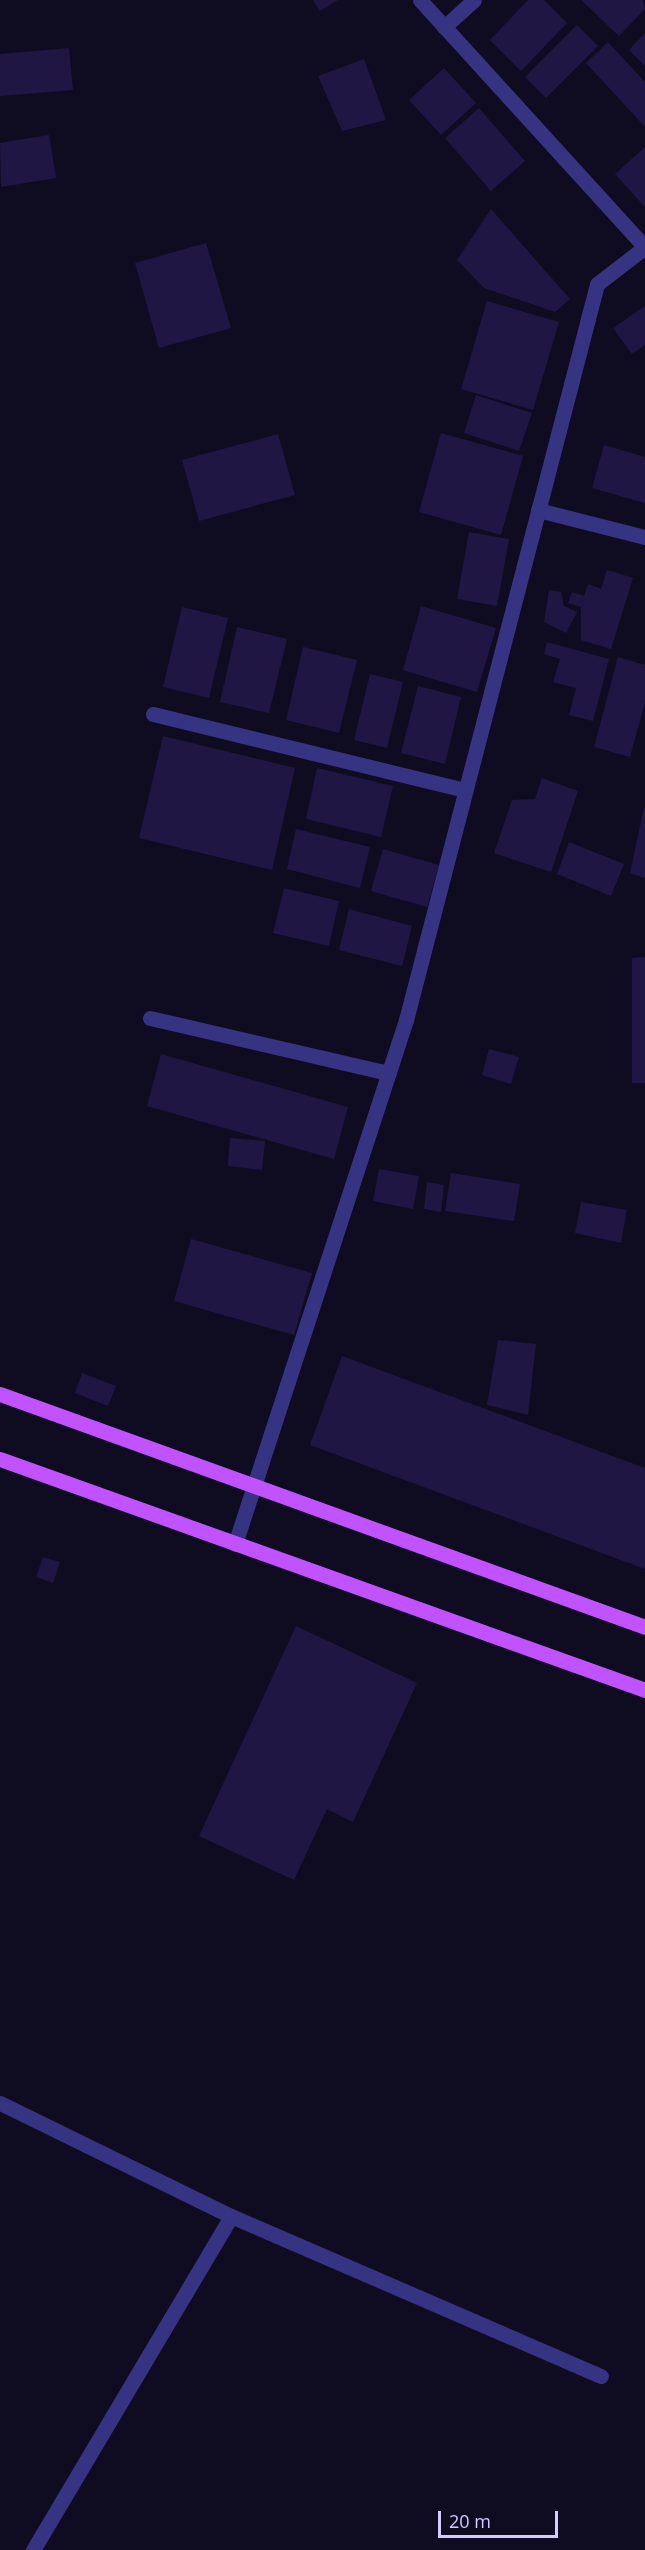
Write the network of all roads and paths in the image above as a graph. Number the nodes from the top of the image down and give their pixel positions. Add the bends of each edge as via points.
1 (420, 0) edge
2 (474, 0) edge
3 (444, 27) junction
4 (645, 247) edge
5 (538, 510) junction
6 (645, 537) edge
7 (153, 714) dead end
8 (465, 790) junction
9 (150, 1018) dead end
10 (389, 1074) junction
11 (0, 1394) edge
12 (0, 1459) edge
13 (255, 1488) junction
14 (235, 1544) junction
15 (645, 1627) edge
16 (645, 1690) edge
17 (0, 2103) edge
18 (231, 2216) junction
19 (601, 2376) dead end
20 (33, 2550) edge

1 - 3 street
2 - 3 street
3 - 4 street
4 - 5 street via 597,284
5 - 6 street
5 - 8 street
7 - 8 street
8 - 10 street
9 - 10 street
10 - 13 street
11 - 13 main road
12 - 14 main road
13 - 14 street
13 - 15 main road
14 - 16 main road
17 - 18 street
18 - 19 street
18 - 20 street

